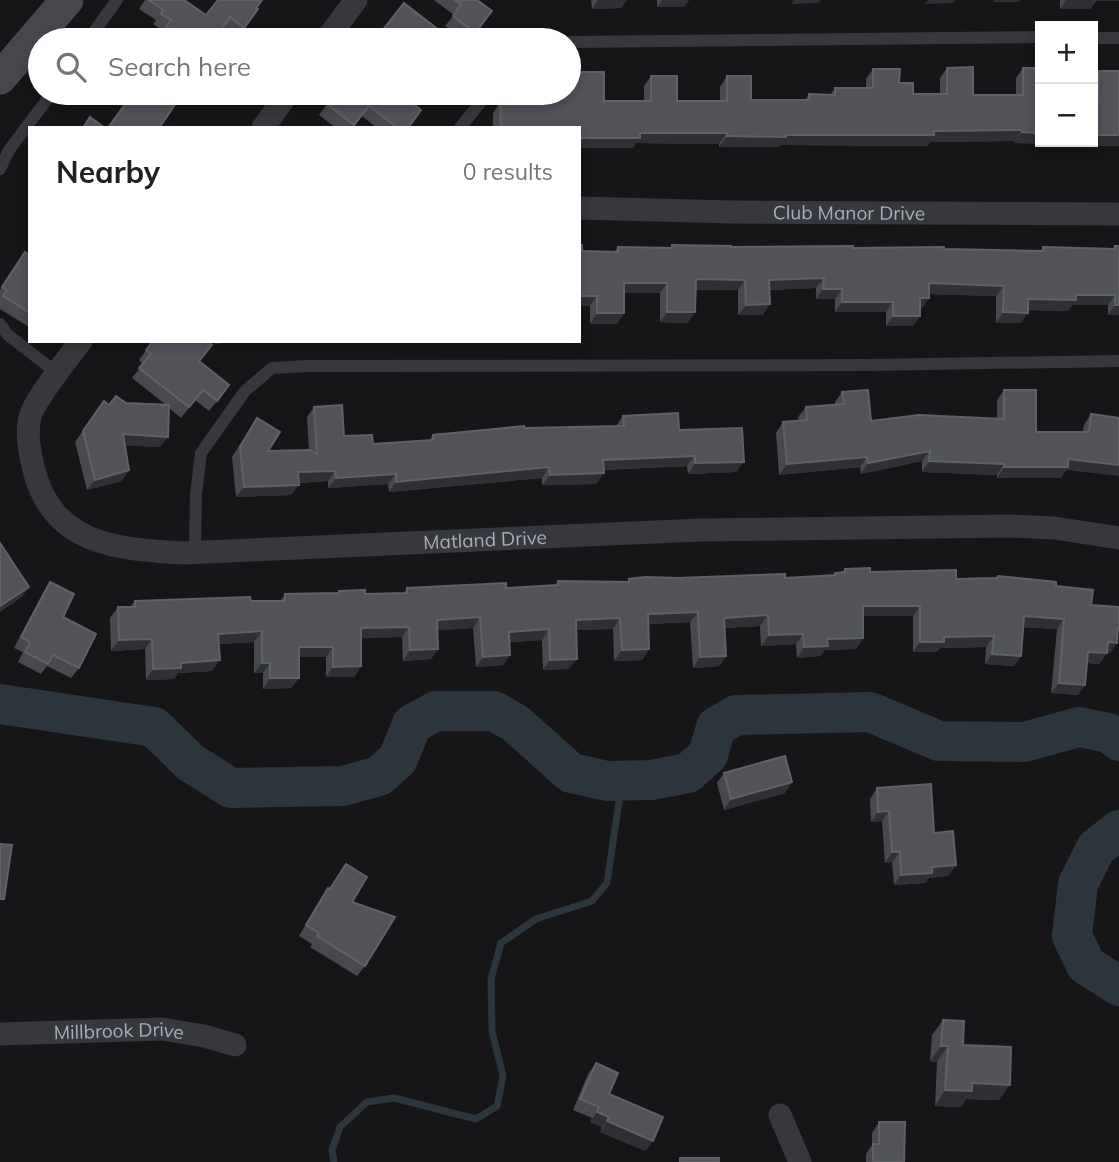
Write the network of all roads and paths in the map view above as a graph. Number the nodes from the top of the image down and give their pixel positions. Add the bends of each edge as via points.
1 (67, 0) edge
2 (117, 0) edge
3 (355, 0) edge
4 (43, 28) edge
5 (97, 28) edge
6 (335, 28) edge
7 (1035, 37) edge
8 (1098, 38) edge
9 (1119, 38) edge
10 (581, 41) edge
11 (28, 45) edge
12 (0, 78) edge
13 (43, 105) edge
14 (279, 105) edge
15 (478, 105) edge
16 (264, 126) edge
17 (462, 126) edge
18 (0, 169) edge
19 (581, 208) edge
20 (1119, 214) edge
21 (0, 324) edge
22 (80, 343) edge
23 (1119, 362) edge
24 (57, 373) junction
25 (1119, 538) edge
26 (195, 552) junction
27 (0, 1034) edge
28 (235, 1045) dead end
29 (780, 1115) dead end
30 (800, 1162) edge

1 - 4 main road
2 - 5 lane
3 - 6 street
7 - 10 lane
8 - 9 lane
11 - 12 main road
13 - 18 lane
14 - 16 street
15 - 17 lane
19 - 20 street, Club Manor Drive
21 - 24 lane
22 - 24 street, Matland Drive
23 - 26 lane via 272,368 245,391 201,453
24 - 26 street, Matland Drive via 30,416 30,455 49,505 85,537 110,546
25 - 26 street, Matland Drive via 1013,526 727,530
27 - 28 street, Millbrook Drive via 162,1030
29 - 30 street

